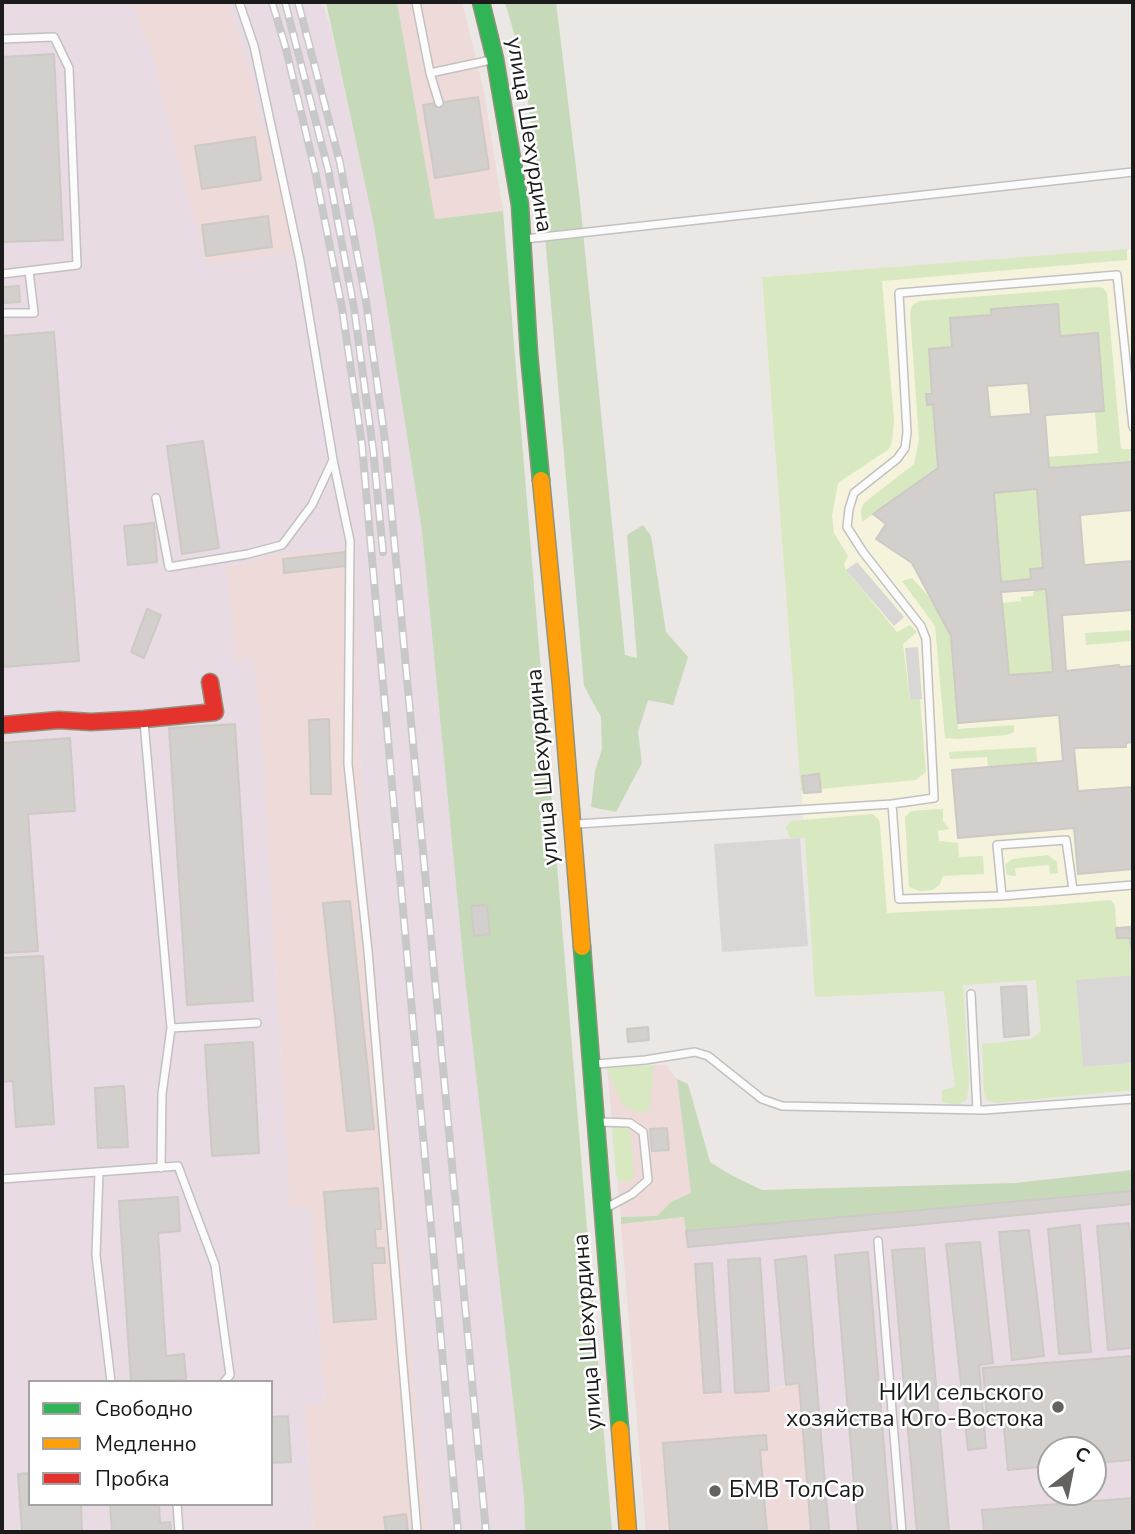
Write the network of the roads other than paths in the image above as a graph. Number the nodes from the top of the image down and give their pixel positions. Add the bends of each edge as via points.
1 (239, 2) edge
2 (416, 2) edge
3 (481, 2) edge
4 (2, 39) edge
5 (495, 59) junction
6 (430, 73) junction
7 (439, 103) dead end
8 (1133, 172) edge
9 (523, 240) junction
10 (29, 271) junction
11 (2, 274) edge
12 (2, 313) edge
13 (1133, 427) edge
14 (333, 460) junction
15 (156, 498) dead end
16 (210, 682) dead end
17 (144, 719) junction
18 (2, 726) edge
19 (892, 804) junction
20 (572, 825) junction
21 (1133, 885) edge
22 (1073, 890) junction
23 (1002, 896) junction
24 (971, 994) dead end
25 (257, 1023) dead end
26 (171, 1028) junction
27 (592, 1064) junction
28 (1133, 1099) edge
29 (977, 1110) junction
30 (596, 1122) junction
31 (161, 1168) junction
32 (99, 1172) junction
33 (2, 1179) edge
34 (602, 1210) junction
35 (878, 1241) dead end
36 (111, 1380) edge
37 (226, 1380) edge
38 (177, 1506) edge
39 (179, 1532) edge
40 (417, 1532) edge
41 (628, 1532) edge
42 (902, 1532) edge

1 - 14 lane via 254,46 300,261
2 - 6 lane
3 - 5 main road, улица Шехурдина
4 - 10 lane via 54,37 69,68 77,265
5 - 6 lane
5 - 9 main road, улица Шехурдина
6 - 7 lane
8 - 9 lane
9 - 20 main road, улица Шехурдина via 529,354
10 - 11 lane
10 - 12 lane via 34,313
13 - 19 lane via 1117,275 899,293 905,448 854,493 847,527 914,615 926,639 934,799
14 - 15 lane via 312,505 282,545 248,554 169,567
14 - 40 lane via 350,541 348,764
16 - 17 main road via 215,712
17 - 18 main road
17 - 26 lane
19 - 20 lane
19 - 23 lane via 899,899
20 - 27 main road, улица Шехурдина
21 - 22 lane
22 - 23 lane
22 - 23 lane via 1066,840 997,845
24 - 29 lane
25 - 26 lane
26 - 31 lane via 162,1094
27 - 29 lane via 695,1052 708,1056 762,1099 782,1107
27 - 30 main road, улица Шехурдина
28 - 29 lane
30 - 34 main road, улица Шехурдина
30 - 34 lane via 630,1123 643,1132 648,1180
31 - 32 lane
31 - 37 lane via 178,1166 215,1265 230,1374
32 - 33 lane
32 - 36 lane via 96,1255
34 - 41 main road, улица Шехурдина
35 - 42 lane
38 - 39 lane

